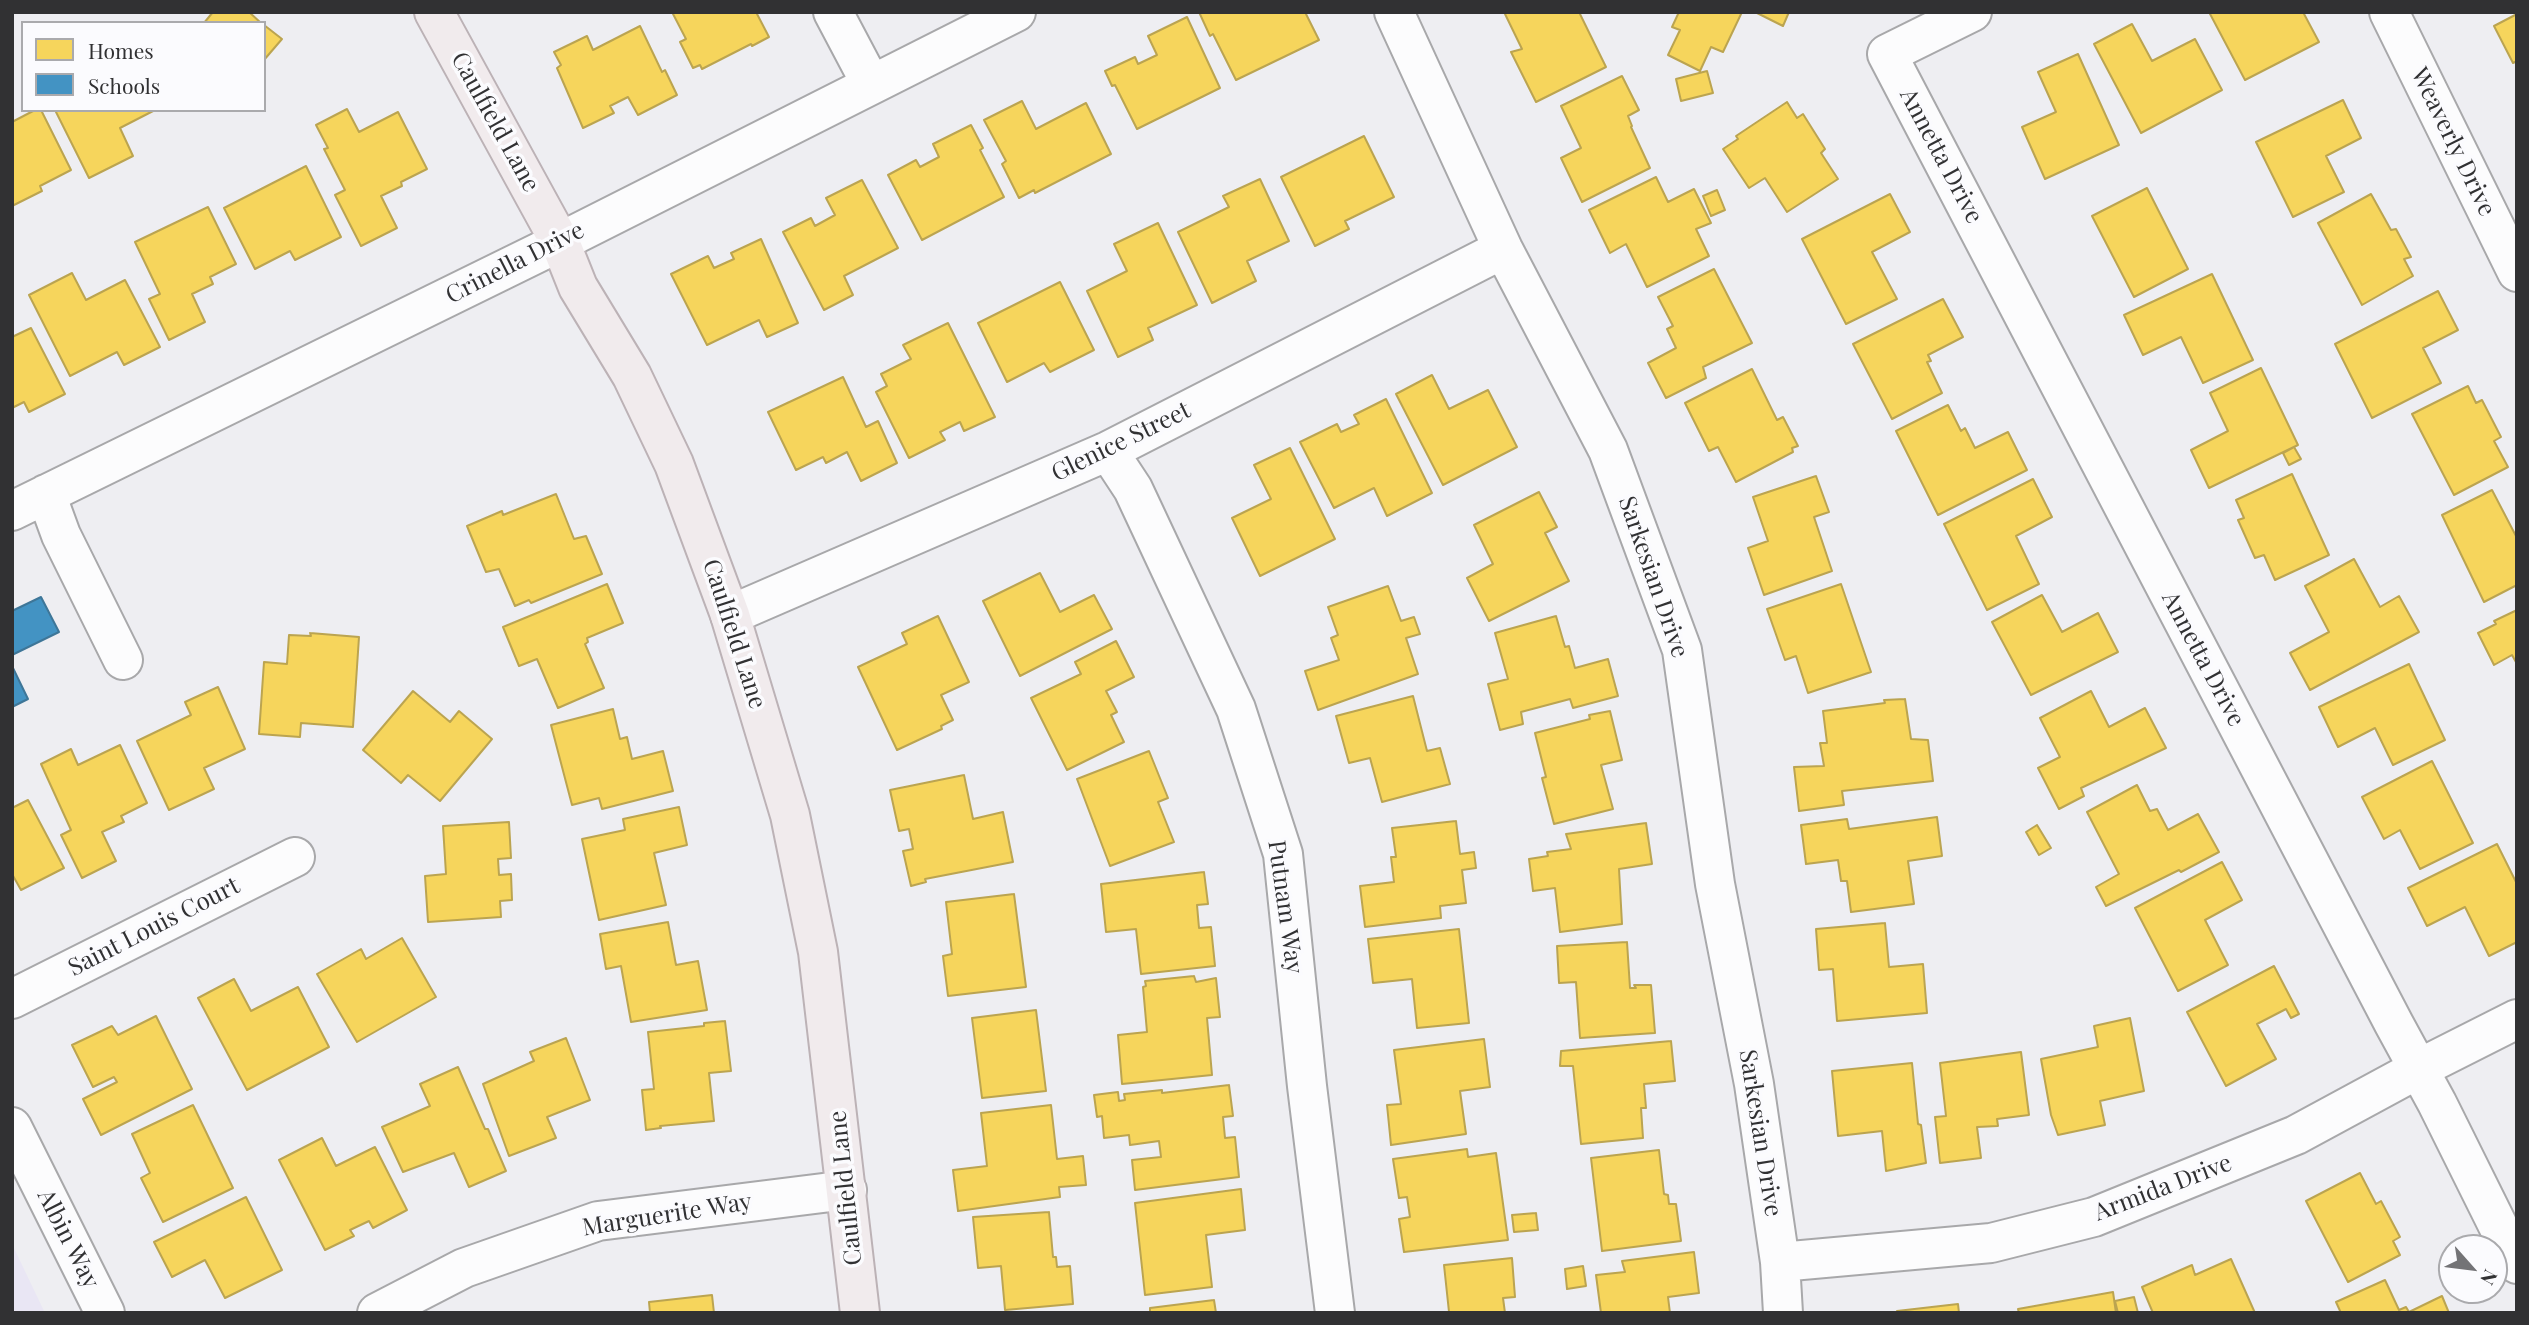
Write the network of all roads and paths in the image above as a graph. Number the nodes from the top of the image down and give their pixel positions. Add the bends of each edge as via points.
1 (434, 12) edge
2 (833, 12) edge
3 (1016, 12) edge
4 (1394, 12) edge
5 (1972, 12) edge
6 (2389, 12) edge
7 (871, 85) junction
8 (560, 242) junction
9 (1503, 249) junction
10 (2517, 272) edge
11 (1108, 451) junction
12 (46, 494) junction
13 (12, 511) edge
14 (730, 615) junction
15 (123, 660) dead end
16 (295, 857) dead end
17 (12, 999) edge
18 (2517, 1019) edge
19 (2418, 1069) junction
20 (12, 1127) edge
21 (847, 1190) junction
22 (1780, 1262) junction
23 (2517, 1264) edge
24 (105, 1313) edge
25 (377, 1313) edge
26 (860, 1313) edge
27 (1335, 1313) edge
28 (1783, 1313) edge

1 - 8 main road, Caulfield Lane
2 - 7 street
3 - 7 street, Crinella Drive
4 - 9 street, Sarkesian Drive
5 - 19 street, Annetta Drive via 1887,54
6 - 10 street, Weaverly Drive
7 - 8 street, Crinella Drive
8 - 12 street, Crinella Drive
8 - 14 main road, Caulfield Lane via 578,287 632,376 674,464
9 - 11 street, Glenice Street
9 - 22 street, Sarkesian Drive via 1608,450 1682,650 1714,884 1754,1084
11 - 14 street, Glenice Street
11 - 27 street, Putnam Way via 1133,489 1236,709 1283,855
12 - 13 street, Crinella Drive
12 - 15 street via 61,536
14 - 21 main road, Caulfield Lane via 790,814 818,952
16 - 17 street, Saint Louis Court
18 - 19 street, Armida Drive
19 - 22 street, Armida Drive via 2296,1135 2094,1217 1991,1244
19 - 23 street, Annetta Drive
20 - 24 street, Albin Way
21 - 25 street, Marguerite Way via 598,1221 464,1268
21 - 26 main road, Caulfield Lane
22 - 28 street, Sarkesian Drive

